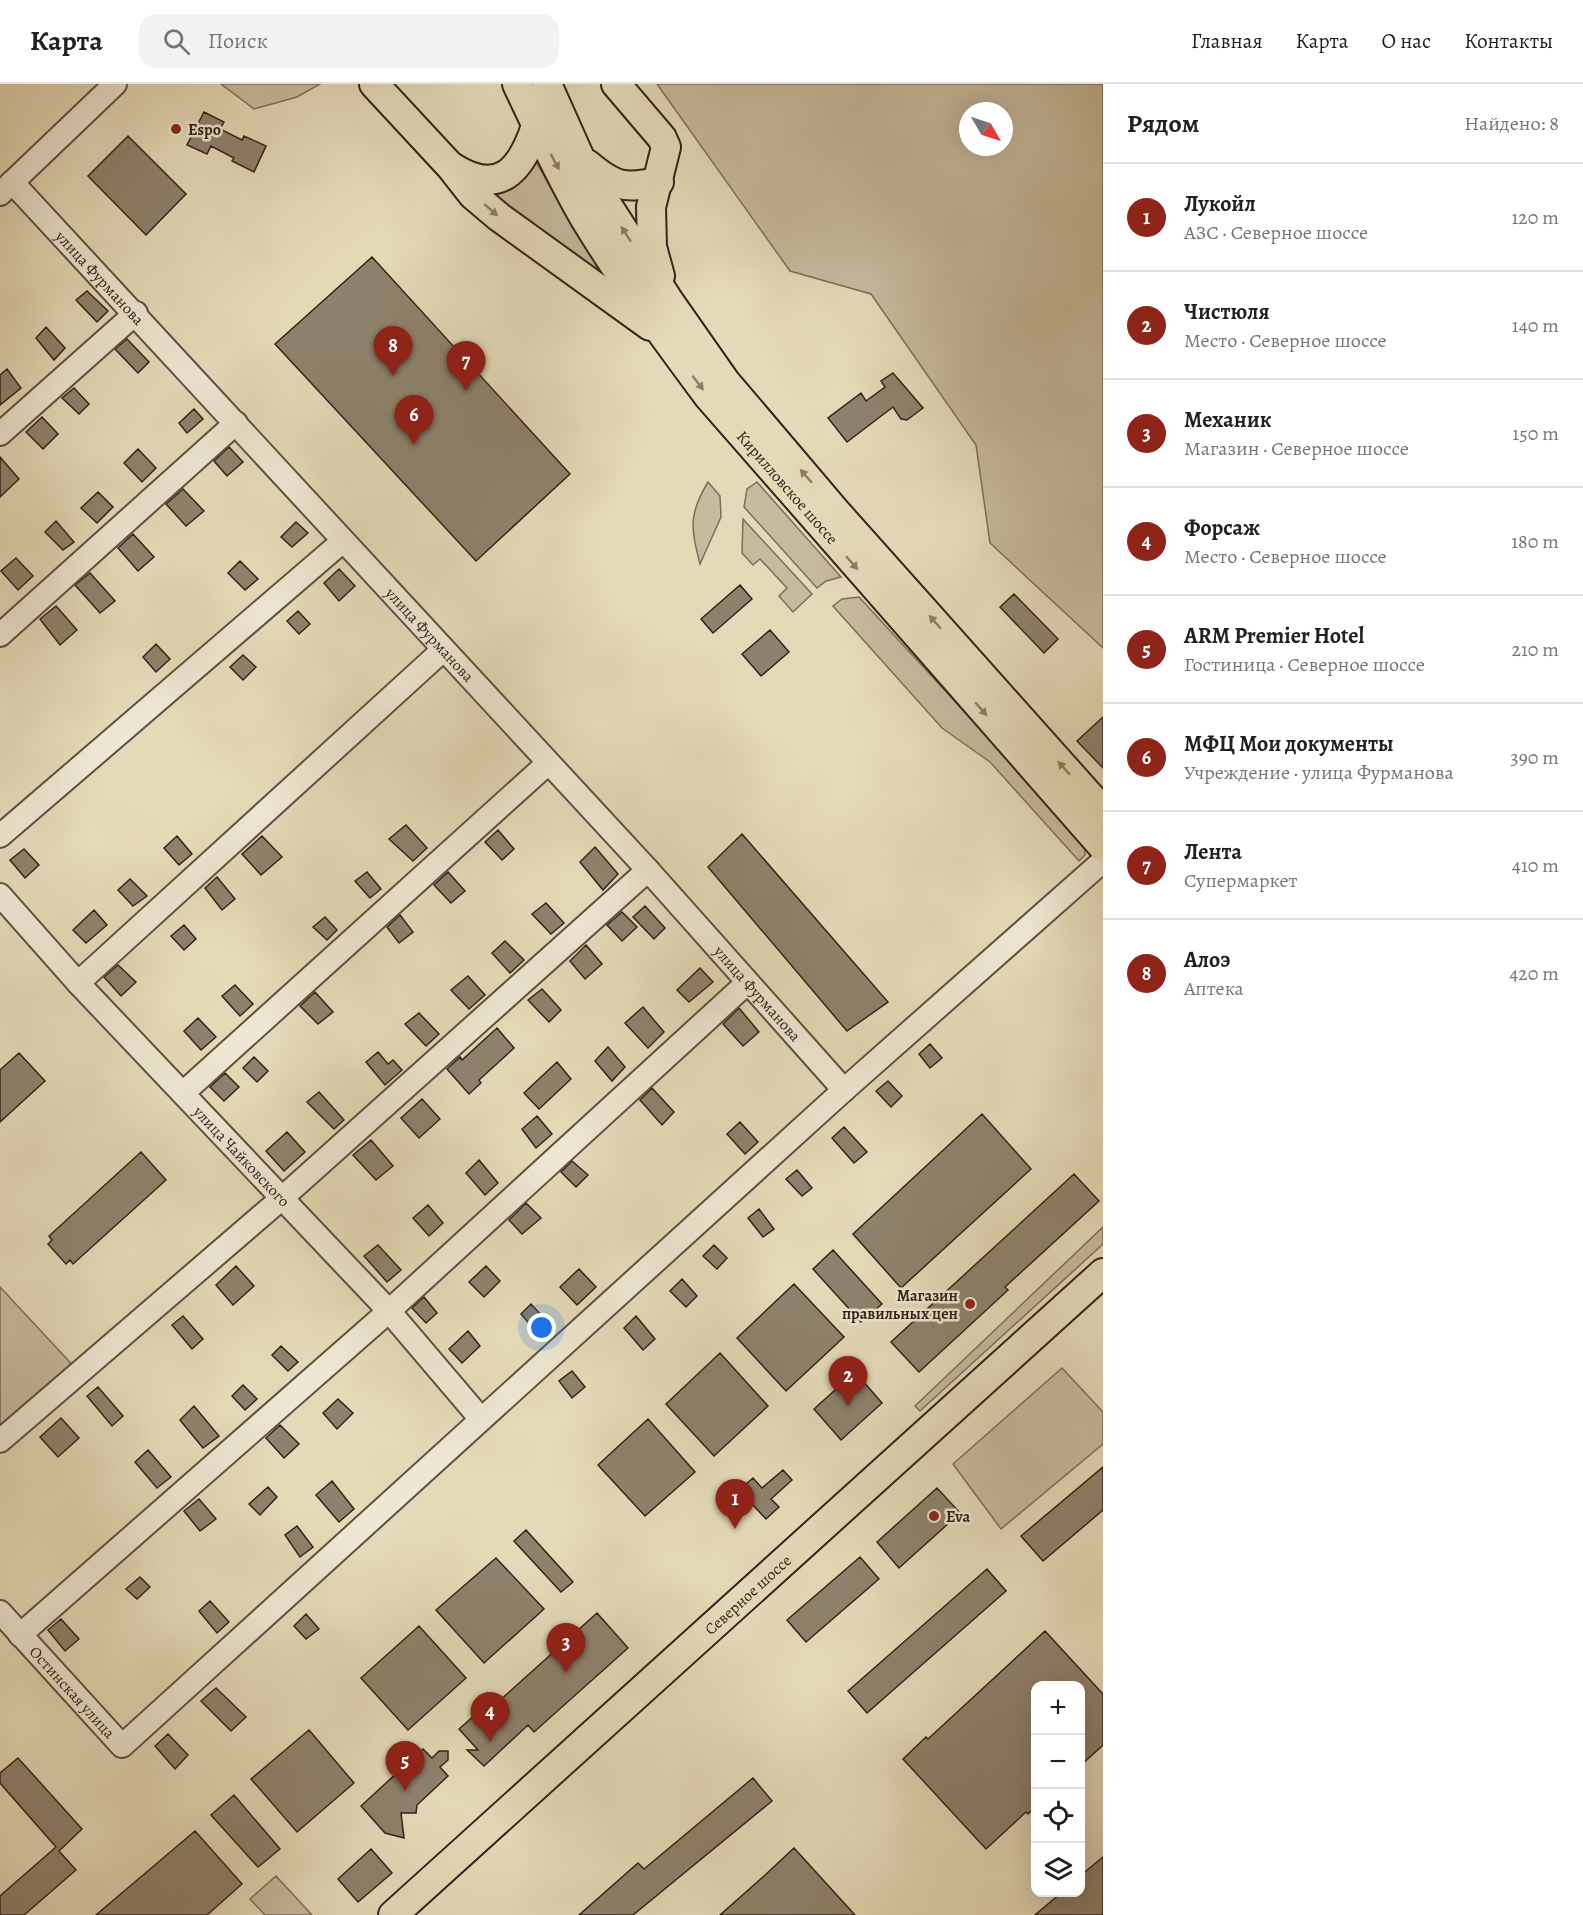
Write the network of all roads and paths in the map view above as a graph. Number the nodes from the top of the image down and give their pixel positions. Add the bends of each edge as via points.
1 (115, 84) edge
2 (547, 84) edge
3 (616, 84) edge
4 (378, 87) edge
5 (518, 87) edge
6 (536, 126) junction
7 (580, 158) junction
8 (452, 167) junction
9 (658, 182) junction
10 (6, 188) edge
11 (669, 301) junction
12 (136, 313) junction
13 (664, 336) junction
14 (236, 423) junction
15 (0, 434) edge
16 (343, 541) junction
17 (0, 635) edge
18 (443, 650) junction
19 (547, 764) junction
20 (1103, 811) edge
21 (0, 836) edge
22 (1103, 847) edge
23 (1103, 861) edge
24 (648, 870) junction
25 (0, 895) edge
26 (78, 983) junction
27 (747, 983) junction
28 (844, 1090) junction
29 (183, 1093) junction
30 (281, 1199) junction
31 (1103, 1273) edge
32 (389, 1311) junction
33 (480, 1418) junction
34 (0, 1441) edge
35 (0, 1612) edge
36 (20, 1635) junction
37 (393, 1915) edge

1 - 10 street
2 - 7 main road, Кирилловское шоссе
3 - 9 main road via 665,142 667,151
4 - 8 main road
5 - 6 main road, Кирилловское шоссе
6 - 8 main road via 519,165 500,178 467,177
6 -> 13 main road, Кирилловское шоссе via 585,218
7 - 9 main road via 599,174 629,188
11 -> 7 main road, Кирилловское шоссе
8 -> 13 main road via 473,195 499,217
9 - 11 main road via 651,207 652,247
10 - 12 street, улица Фурманова
20 -> 11 main road, Кирилловское шоссе via 725,381
12 - 14 street, улица Фурманова
12 - 15 street
13 -> 22 main road, Кирилловское шоссе via 715,404
14 - 16 street, улица Фурманова
14 - 17 street
16 - 18 street, улица Фурманова
16 - 21 street
18 - 19 street, улица Фурманова
18 - 26 street
19 - 24 street, улица Фурманова
19 - 29 street
23 - 28 street
24 - 27 street, улица Фурманова
24 - 30 street
25 - 26 street, улица Чайковского
26 - 29 street, улица Чайковского
27 - 28 street, улица Фурманова
27 - 32 street
28 - 33 street
29 - 30 street, улица Чайковского
30 - 32 street, улица Чайковского
30 - 34 street
31 - 37 main road, Северное шоссе
32 - 33 street, улица Чайковского
32 - 36 street
33 - 36 street, Остинская улица via 122,1746
35 - 36 street, Остинская улица

